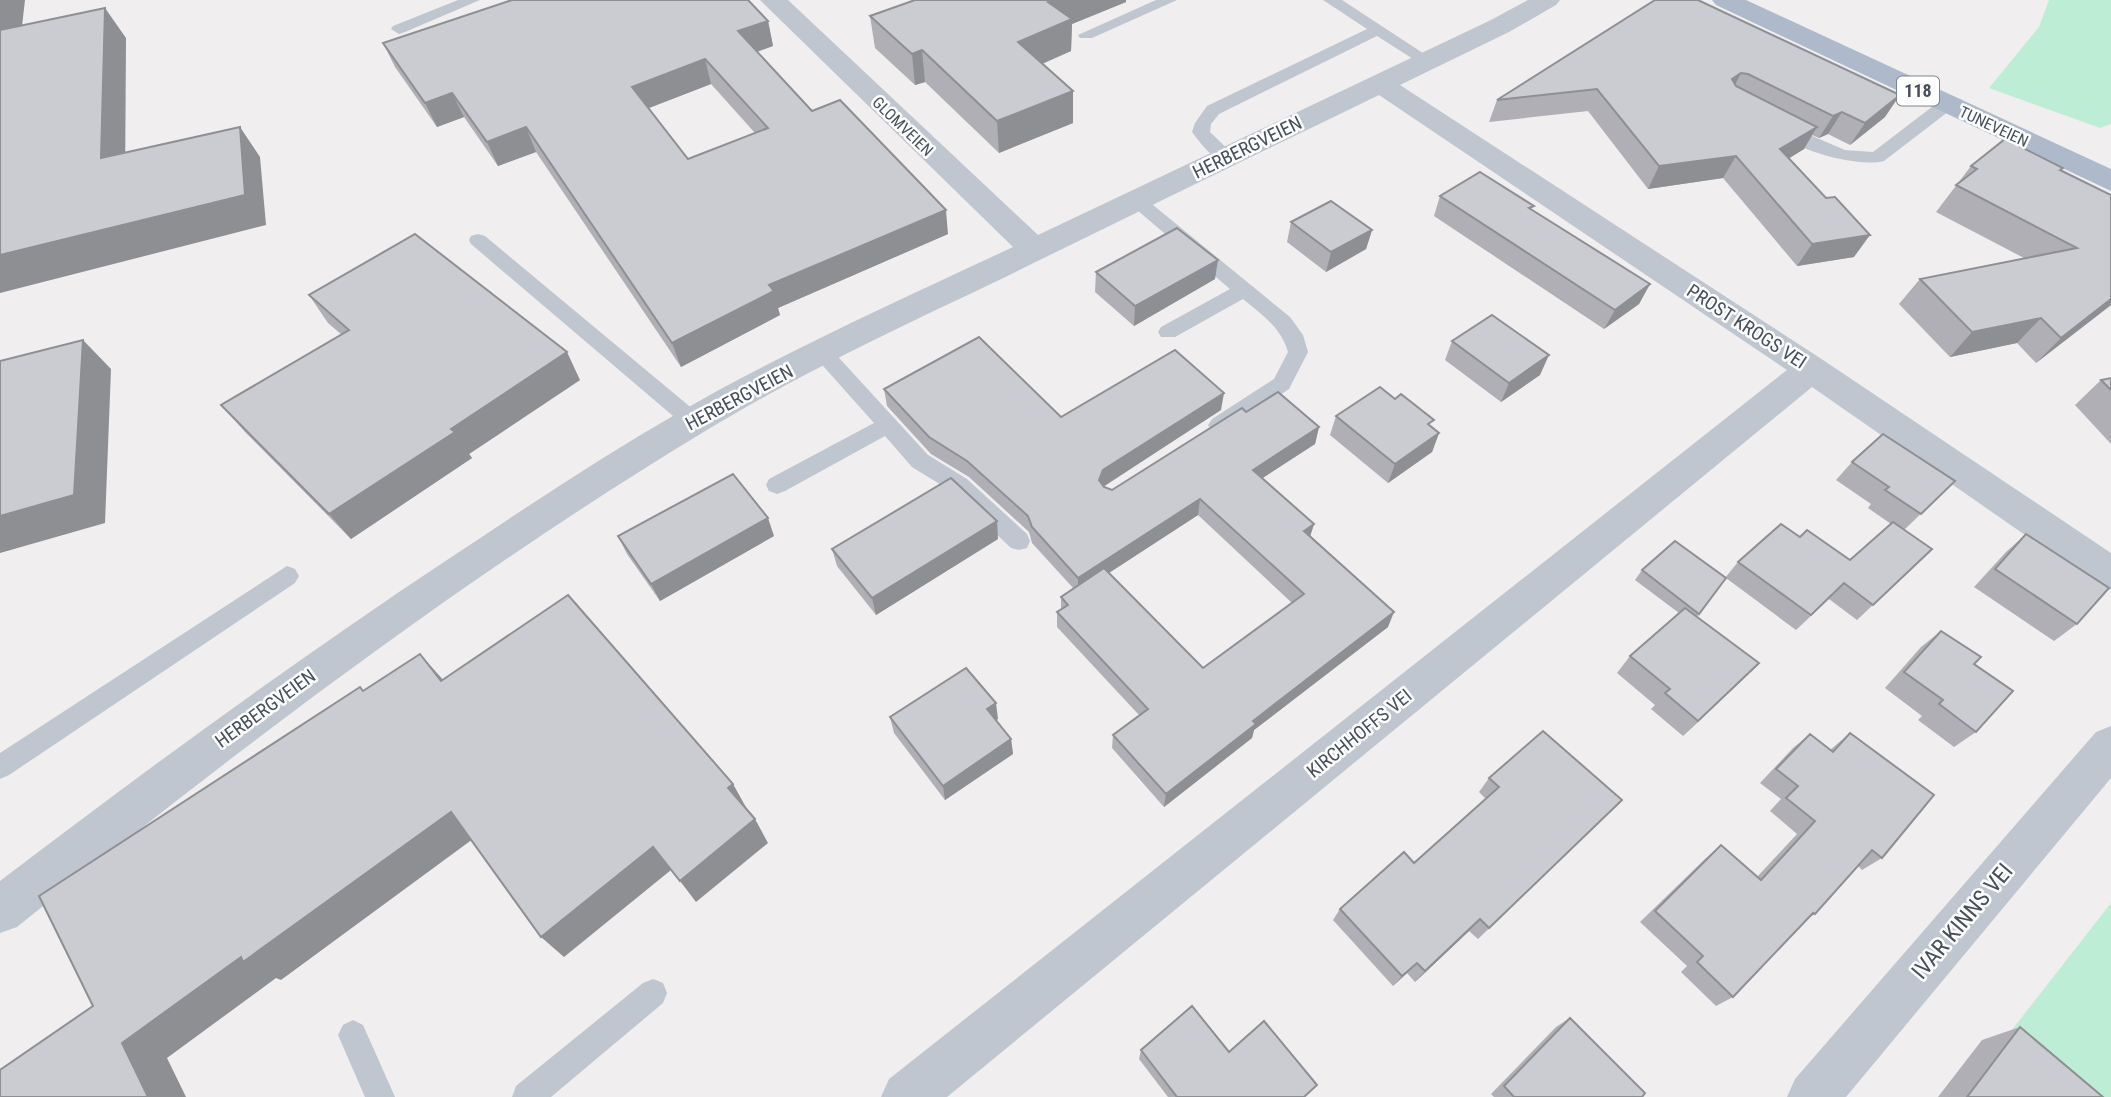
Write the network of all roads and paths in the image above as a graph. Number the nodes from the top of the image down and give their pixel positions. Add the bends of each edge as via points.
1 (472, 0) edge
2 (773, 0) edge
3 (1169, 0) edge
4 (1331, 0) edge
5 (1547, 0) edge
6 (1725, 0) edge
7 (399, 29) dead end
8 (1378, 30) junction
9 (1086, 35) dead end
10 (1427, 61) junction
11 (1380, 83) junction
12 (1947, 104) junction
13 (1768, 121) edge
14 (1227, 157) junction
15 (2111, 181) edge
16 (1136, 200) junction
17 (478, 240) dead end
18 (1034, 249) junction
19 (1243, 290) junction
20 (1168, 332) dead end
21 (823, 353) junction
22 (1811, 369) junction
23 (693, 421) junction
24 (888, 425) junction
25 (1202, 436) edge
26 (777, 485) dead end
27 (1019, 541) dead end
28 (2111, 574) edge
29 (287, 576) dead end
30 (2111, 746) edge
31 (0, 767) edge
32 (0, 910) edge
33 (653, 993) dead end
34 (353, 1035) dead end
35 (380, 1097) edge
36 (527, 1097) edge
37 (907, 1097) edge
38 (1813, 1097) edge

1 - 7 lane
2 - 18 street, GLOMVEIEN
3 - 9 lane
4 - 8 lane
5 - 10 street, HERBERGVEIEN
6 - 12 main road, TUNEVEIEN / 118
8 - 10 lane
8 - 14 lane via 1213,110 1201,132
10 - 11 street, HERBERGVEIEN
11 - 14 street, HERBERGVEIEN
11 - 22 street, PROST KROGS VEI
12 - 13 lane via 1878,157 1867,159 1829,152
12 - 15 main road, TUNEVEIEN / 118
14 - 16 street, HERBERGVEIEN
16 - 18 street, HERBERGVEIEN
16 - 19 lane
17 - 23 lane
18 - 21 street, HERBERGVEIEN
19 - 20 lane
19 - 25 lane via 1283,322 1298,352 1282,384
21 - 23 street, HERBERGVEIEN
21 - 24 lane
22 - 28 street, PROST KROGS VEI
22 - 37 street, KIRCHHOFFS VEI
23 - 32 street, HERBERGVEIEN via 579,491 346,649
24 - 26 lane
24 - 27 lane via 920,461 959,485
29 - 31 lane
30 - 38 street, IVAR KINNS VEI
33 - 36 lane
34 - 35 lane

